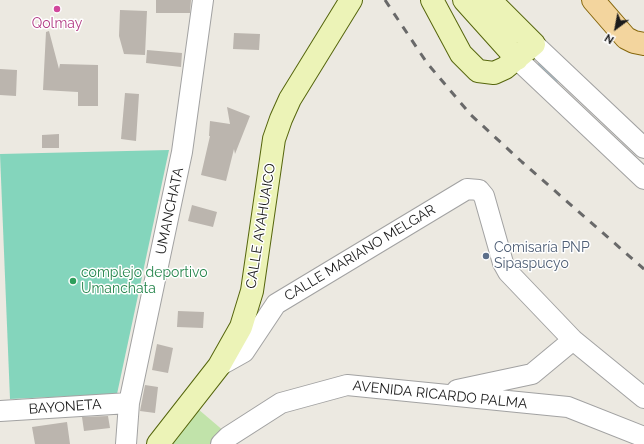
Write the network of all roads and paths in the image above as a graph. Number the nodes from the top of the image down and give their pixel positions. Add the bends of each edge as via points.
1 (203, 0) edge
2 (351, 0) edge
3 (432, 0) edge
4 (464, 0) edge
5 (490, 0) edge
6 (593, 0) edge
7 (534, 44) junction
8 (644, 44) edge
9 (517, 59) junction
10 (644, 148) edge
11 (644, 179) edge
12 (573, 340) junction
13 (219, 366) junction
14 (438, 394) junction
15 (644, 398) edge
16 (129, 403) junction
17 (0, 411) edge
18 (644, 437) edge
19 (126, 444) edge
20 (158, 444) edge
21 (221, 444) edge

1 - 16 street, UMANCHATA via 182,152
2 - 13 main road, CALLE AYAHUAICO via 280,118 274,139 252,291 241,327
3 - 9 main road via 461,54 478,71 494,73
4 - 9 main road
5 - 7 main road
6 - 8 main road via 626,38
7 - 9 main road
7 - 10 street
9 - 11 street
12 - 13 street, CALLE MARIANO MELGAR via 505,267 484,196 479,190 467,189 276,304 244,352
12 - 14 street via 532,374
12 - 15 street
13 - 20 main road, CALLE AYAHUAICO
14 - 18 street, AVENIDA RICARDO PALMA via 568,407
14 - 21 street, AVENIDA RICARDO PALMA via 347,385 281,403
16 - 17 street, BAYONETA
16 - 19 street, UMANCHATA

